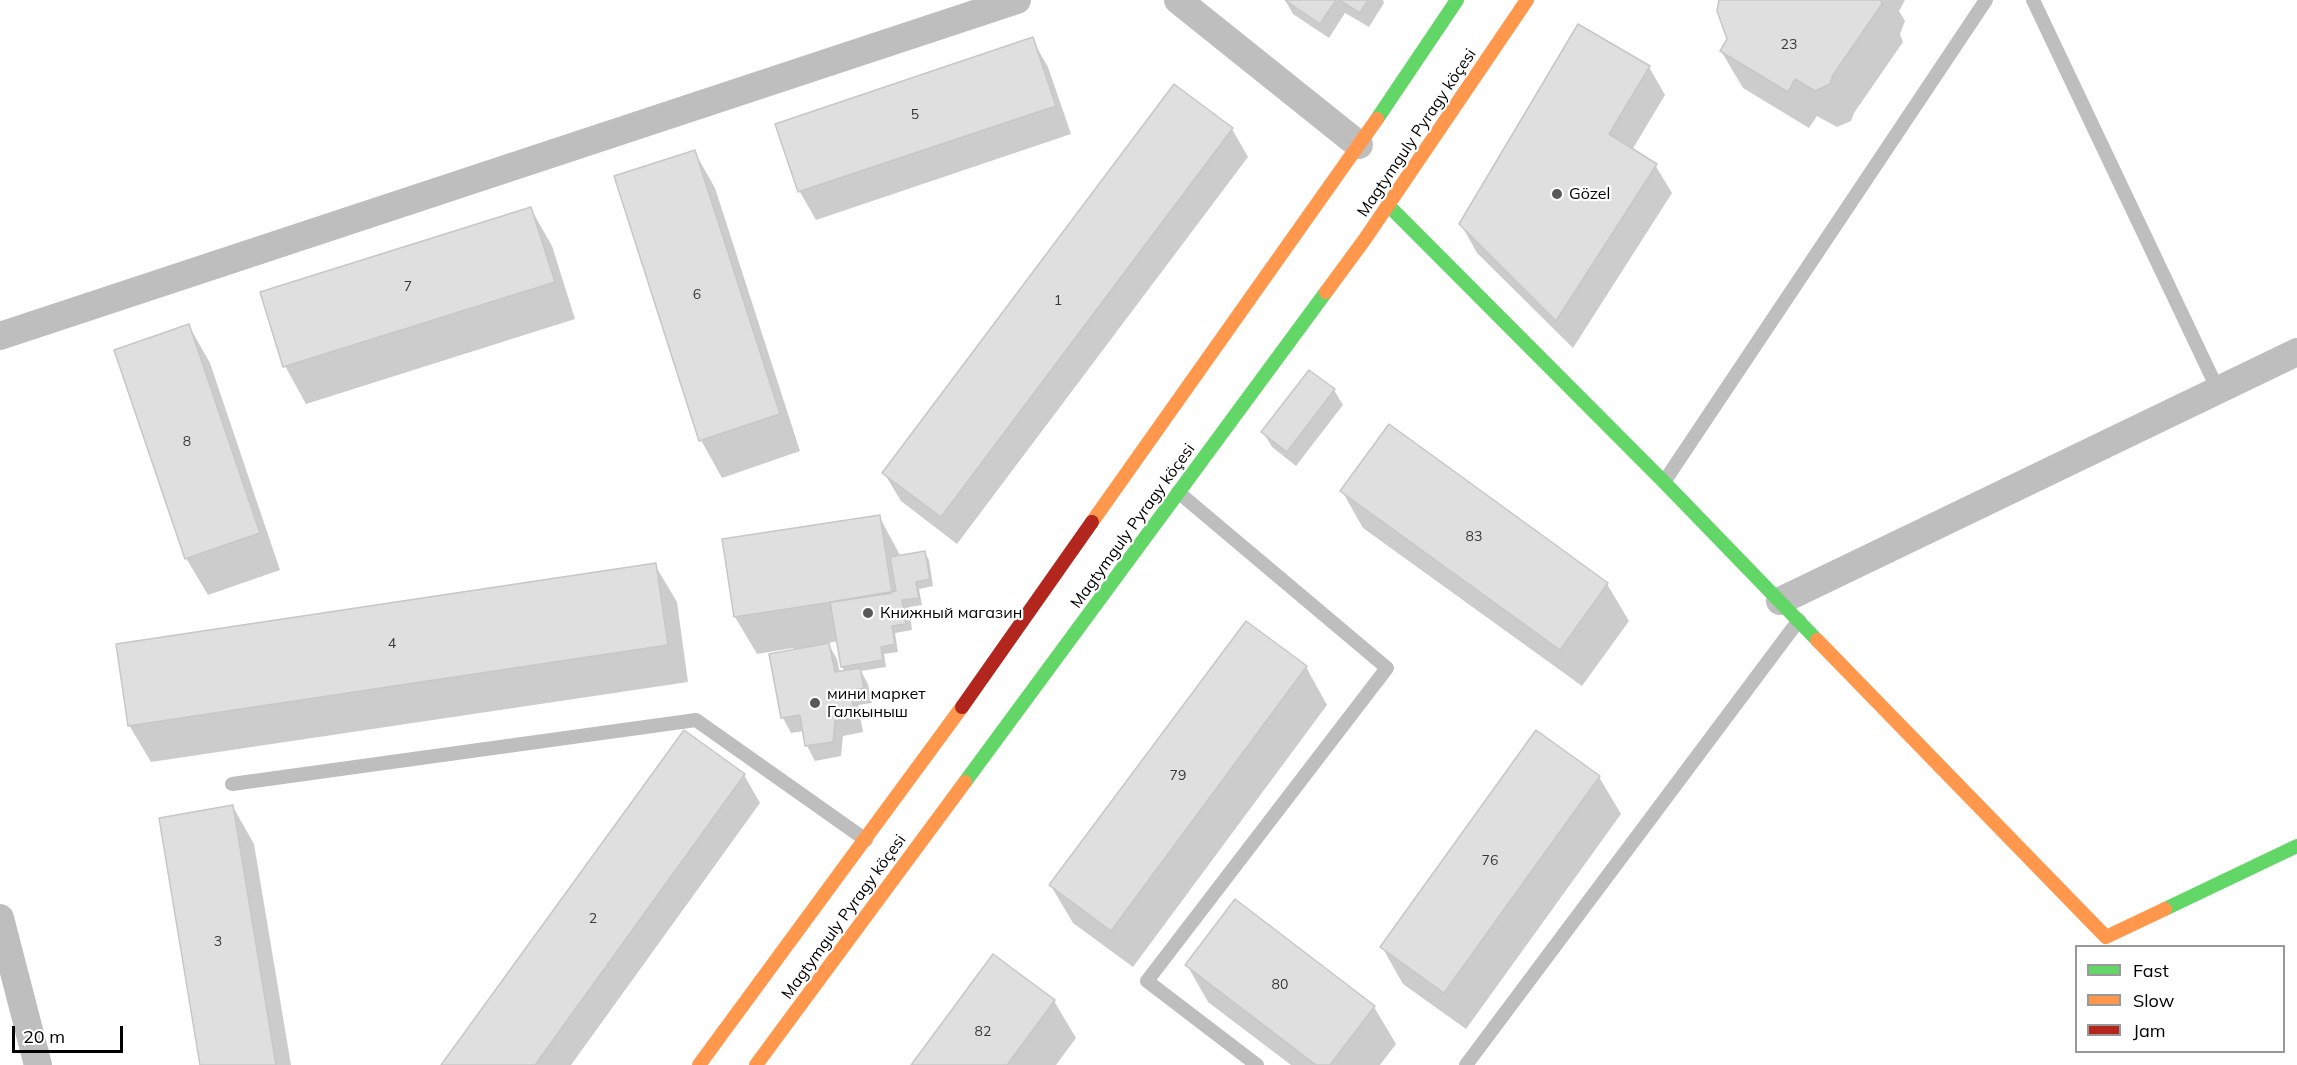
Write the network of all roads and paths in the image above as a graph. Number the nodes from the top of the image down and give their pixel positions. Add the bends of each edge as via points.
1 (1017, 0) edge
2 (1178, 0) edge
3 (1457, 0) edge
4 (1527, 0) edge
5 (1986, 0) edge
6 (2033, 0) edge
7 (1359, 145) junction
8 (1388, 205) junction
9 (0, 336) edge
10 (2297, 352) edge
11 (2218, 390) junction
12 (1665, 482) junction
13 (1179, 492) junction
14 (1790, 610) junction
15 (232, 784) dead end
16 (866, 840) junction
17 (2297, 846) edge
18 (0, 918) edge
19 (31, 1059) edge
20 (699, 1065) edge
21 (756, 1065) edge
22 (1257, 1065) edge
23 (1466, 1065) edge

1 - 9 street
2 - 7 street
3 - 7 main road, Magtymguly Pyragy köçesi
4 - 8 main road, Magtymguly Pyragy köçesi
5 - 12 lane
6 - 11 lane
7 - 16 main road, Magtymguly Pyragy köçesi
8 - 12 main road
8 - 13 main road, Magtymguly Pyragy köçesi
10 - 11 street
11 - 14 street
12 - 14 main road
13 - 21 main road, Magtymguly Pyragy köçesi
13 - 22 lane via 1387,668 1147,981
14 - 17 main road via 2106,936
14 - 23 lane
15 - 16 lane via 696,720
16 - 20 main road, Magtymguly Pyragy köçesi
18 - 19 street

